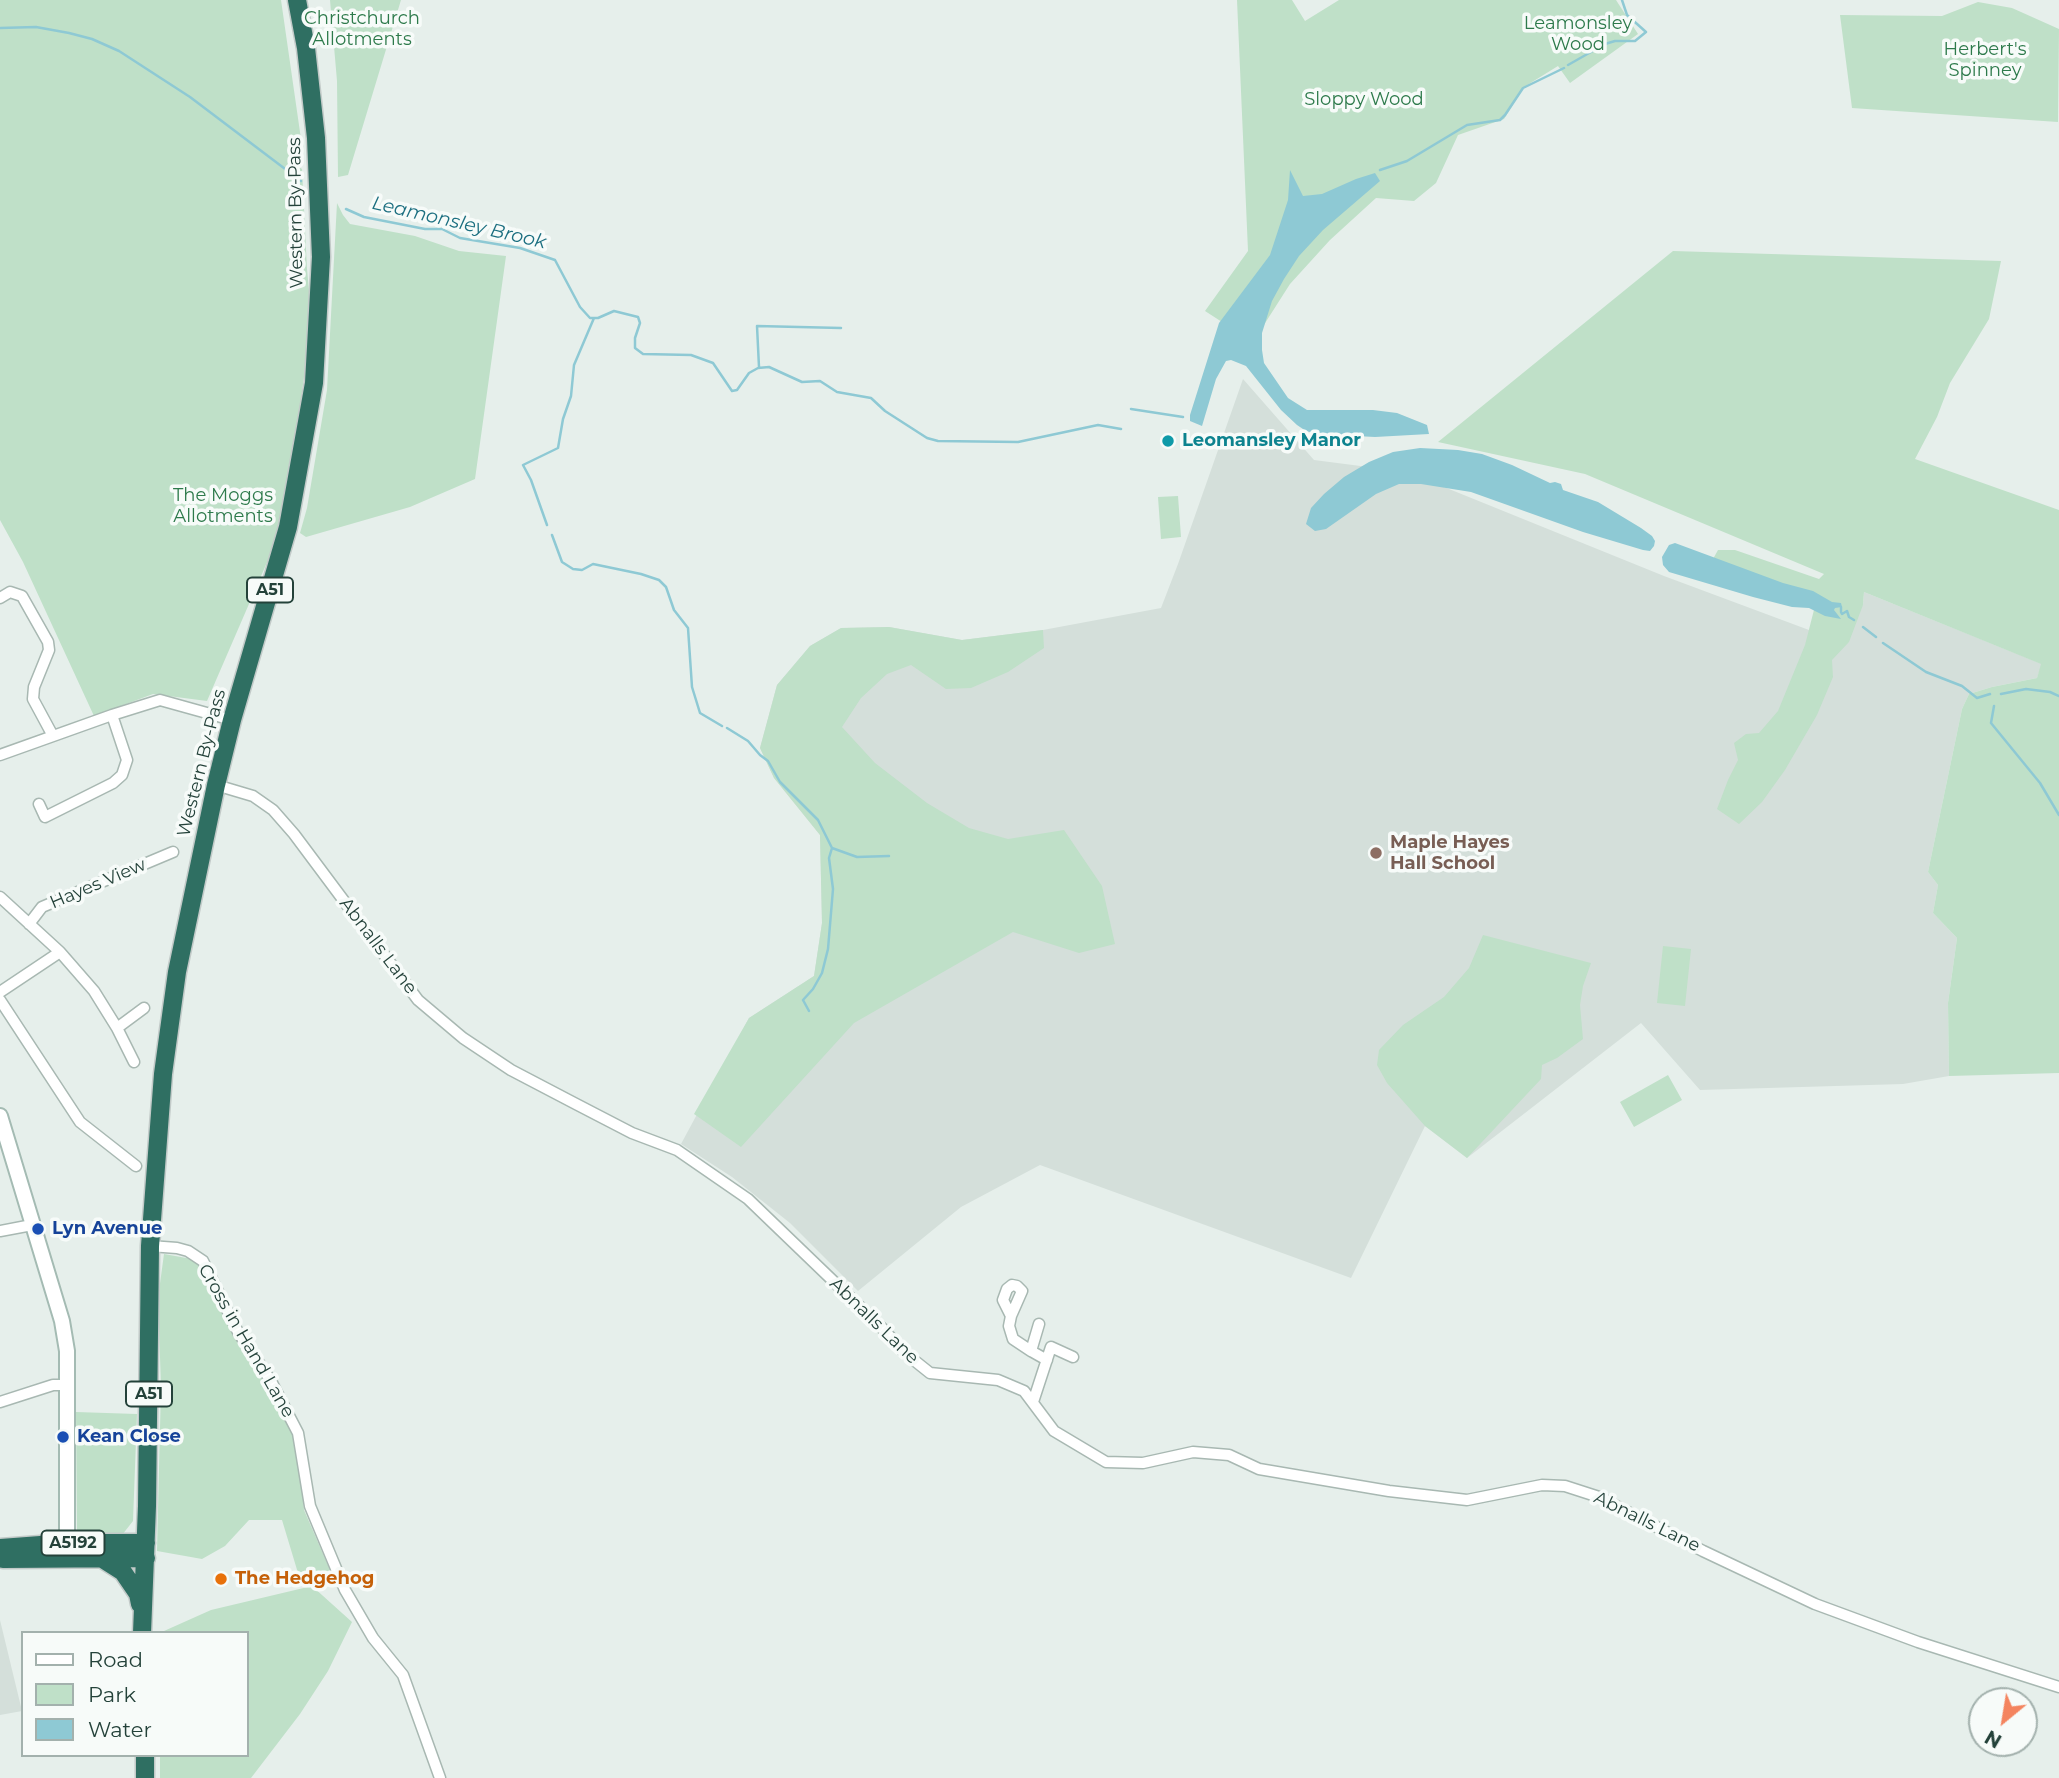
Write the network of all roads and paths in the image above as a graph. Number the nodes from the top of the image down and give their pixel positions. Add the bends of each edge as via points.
1 (297, 0) edge
2 (0, 598) edge
3 (112, 715) junction
4 (232, 720) junction
5 (53, 736) junction
6 (0, 755) edge
7 (216, 785) junction
8 (39, 804) dead end
9 (173, 852) dead end
10 (0, 897) edge
11 (29, 924) junction
12 (60, 952) junction
13 (0, 992) edge
14 (0, 1000) edge
15 (144, 1008) dead end
16 (117, 1028) junction
17 (134, 1062) dead end
18 (0, 1116) edge
19 (136, 1166) dead end
20 (33, 1225) junction
21 (0, 1231) edge
22 (150, 1246) junction
23 (1011, 1316) dead end
24 (1039, 1324) dead end
25 (1031, 1351) junction
26 (1073, 1357) dead end
27 (1047, 1360) junction
28 (69, 1385) junction
29 (0, 1402) edge
30 (1033, 1402) junction
31 (0, 1548) edge
32 (67, 1550) junction
33 (146, 1551) junction
34 (101, 1558) junction
35 (0, 1559) edge
36 (142, 1614) junction
37 (142, 1631) edge
38 (2059, 1687) edge
39 (145, 1757) edge
40 (145, 1778) edge
41 (440, 1778) edge

1 - 4 highway, Western By-Pass / A51 via 316,138 321,257 314,383 288,527
2 - 5 street via 10,592 22,596 48,642 47,659 32,693
3 - 4 street via 160,700
3 - 5 street
3 - 8 street via 127,760 122,775 45,817
4 - 7 highway, Western By-Pass / A51
5 - 6 street
7 - 22 highway, Western By-Pass / A51 via 189,909 163,1074
7 - 30 street, Abnalls Lane via 253,796 273,810 418,1000 463,1038 511,1070 587,1110 677,1150 748,1199 930,1373 998,1380 1024,1391
9 - 11 street, Hayes View via 42,907
10 - 11 street
11 - 12 street
12 - 13 street
12 - 16 street via 94,991
14 - 19 street via 79,1122
15 - 16 street
16 - 17 street
18 - 20 street
20 - 21 street
20 - 28 street via 62,1321
22 - 33 highway, Western By-Pass / A51
22 - 41 street, Cross in Hand Lane via 188,1251 203,1261 238,1332 271,1381 298,1433 310,1506 345,1590 373,1638 403,1675
23 - 25 street via 1013,1339
24 - 25 street
25 - 27 street
26 - 27 street via 1051,1348
27 - 30 street
28 - 29 street via 53,1385
28 - 32 street
30 - 38 street, Abnalls Lane via 1054,1431 1107,1462 1143,1463 1193,1452 1229,1455 1259,1469 1389,1492 1467,1500 1542,1485 1565,1486 1599,1497 1815,1604
31 - 32 highway, A5192
32 - 33 highway, A5192
32 - 34 highway, A5192
32 - 35 highway, A5192
33 - 34 highway, A5192
33 - 36 highway, A51
34 - 36 highway via 119,1568 133,1586
36 - 37 highway, A51
39 - 40 highway

